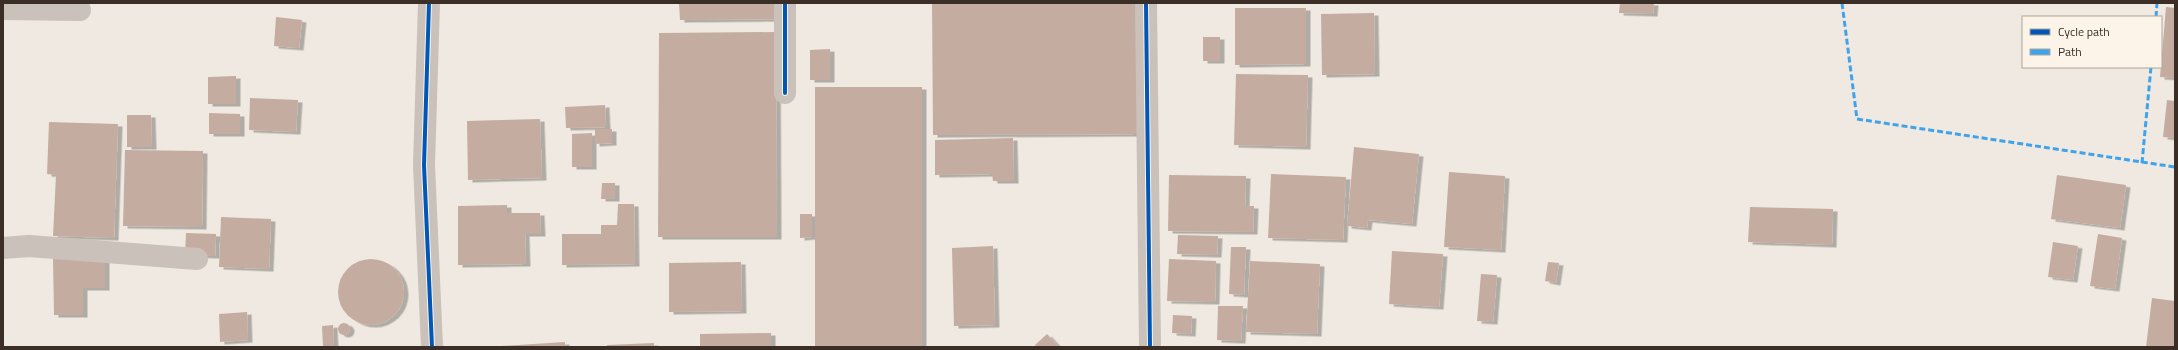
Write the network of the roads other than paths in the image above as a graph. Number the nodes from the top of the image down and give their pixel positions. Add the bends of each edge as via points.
1 (429, 3) edge
2 (785, 3) edge
3 (1146, 3) edge
4 (3, 8) edge
5 (80, 10) dead end
6 (785, 93) dead end
7 (3, 248) edge
8 (197, 259) dead end
9 (432, 347) edge
10 (1150, 347) edge

1 - 9 street via 424,165
2 - 6 street
3 - 10 street
4 - 5 street
7 - 8 street via 29,246

